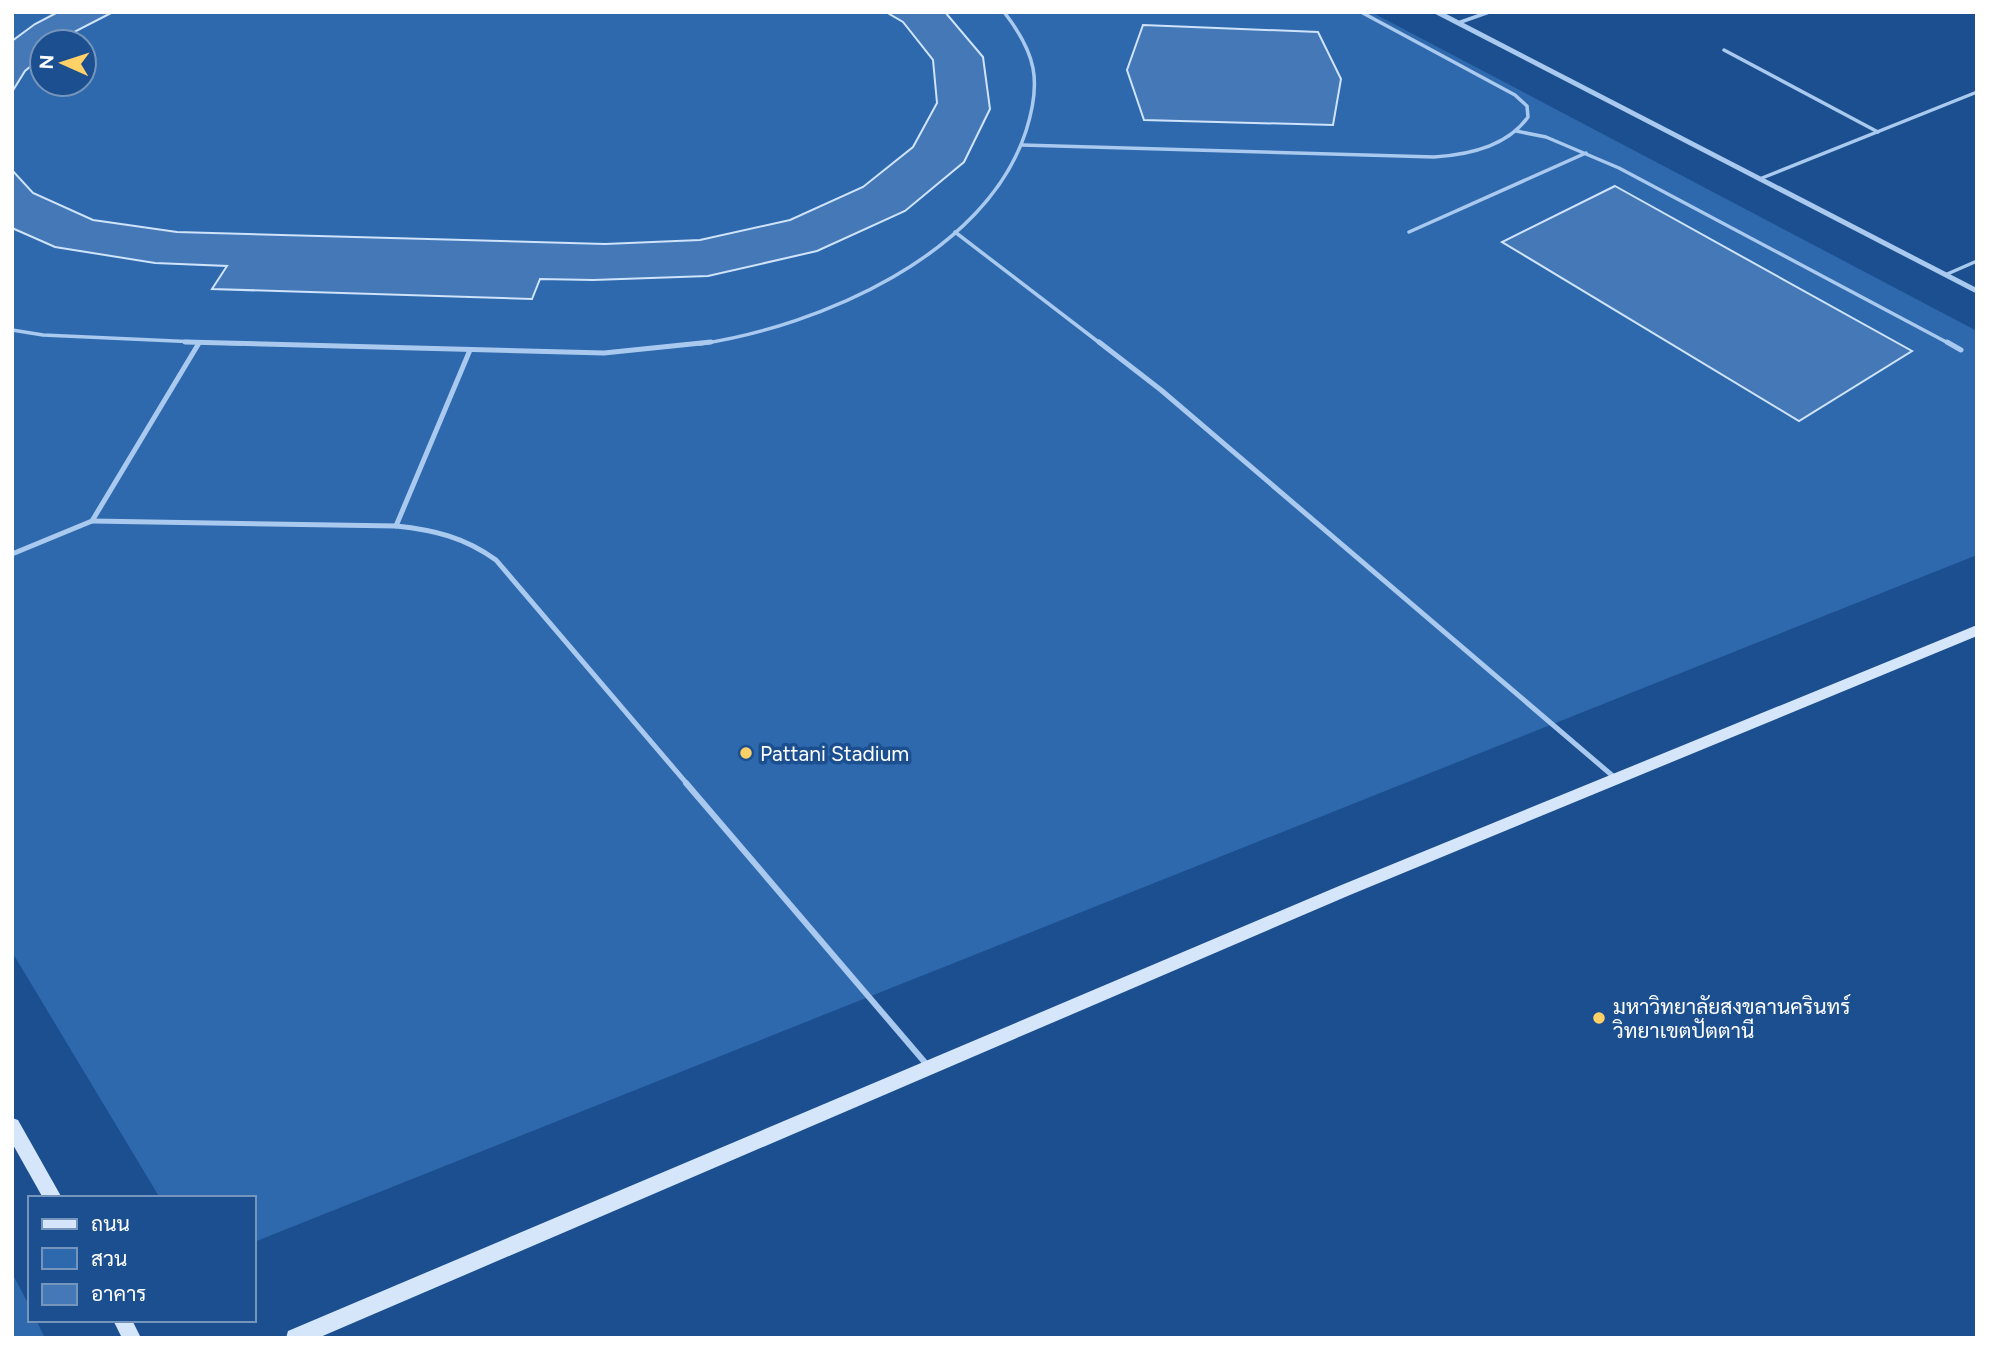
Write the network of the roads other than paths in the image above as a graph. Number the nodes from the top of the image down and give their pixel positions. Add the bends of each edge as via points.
1 (1004, 12) edge
2 (1361, 12) edge
3 (1437, 12) edge
4 (1489, 12) edge
5 (1458, 23) junction
6 (1724, 50) dead end
7 (1977, 92) edge
8 (1516, 131) junction
9 (1878, 132) junction
10 (1021, 145) junction
11 (1586, 153) junction
12 (1762, 178) junction
13 (955, 232) junction
14 (1409, 232) dead end
15 (1977, 261) edge
16 (1945, 275) junction
17 (1977, 291) edge
18 (12, 330) edge
19 (199, 343) junction
20 (470, 350) junction
21 (1961, 350) dead end
22 (92, 521) junction
23 (396, 526) junction
24 (12, 554) edge
25 (1977, 631) edge
26 (1614, 777) junction
27 (928, 1066) junction
28 (12, 1126) edge
29 (52, 1196) edge
30 (123, 1322) edge
31 (132, 1338) edge
32 (295, 1338) edge

1 - 10 lane via 1033,61 1036,101
2 - 8 lane via 1526,103 1527,120
3 - 5 street
4 - 5 lane
5 - 12 street
6 - 9 lane
7 - 9 lane
8 - 10 lane via 1478,150 1434,157
8 - 11 lane
9 - 12 lane
10 - 13 lane via 993,194
11 - 14 lane
11 - 21 lane
12 - 16 street
13 - 20 lane via 842,302 738,338 664,350 604,353
13 - 26 lane via 1161,390
15 - 16 lane
16 - 17 street
18 - 19 lane
19 - 20 lane
19 - 22 lane
20 - 23 lane
22 - 23 lane
22 - 24 lane
23 - 27 lane via 441,531 472,542 496,560
25 - 26 street
26 - 27 street
27 - 32 street
28 - 29 street
30 - 31 street

